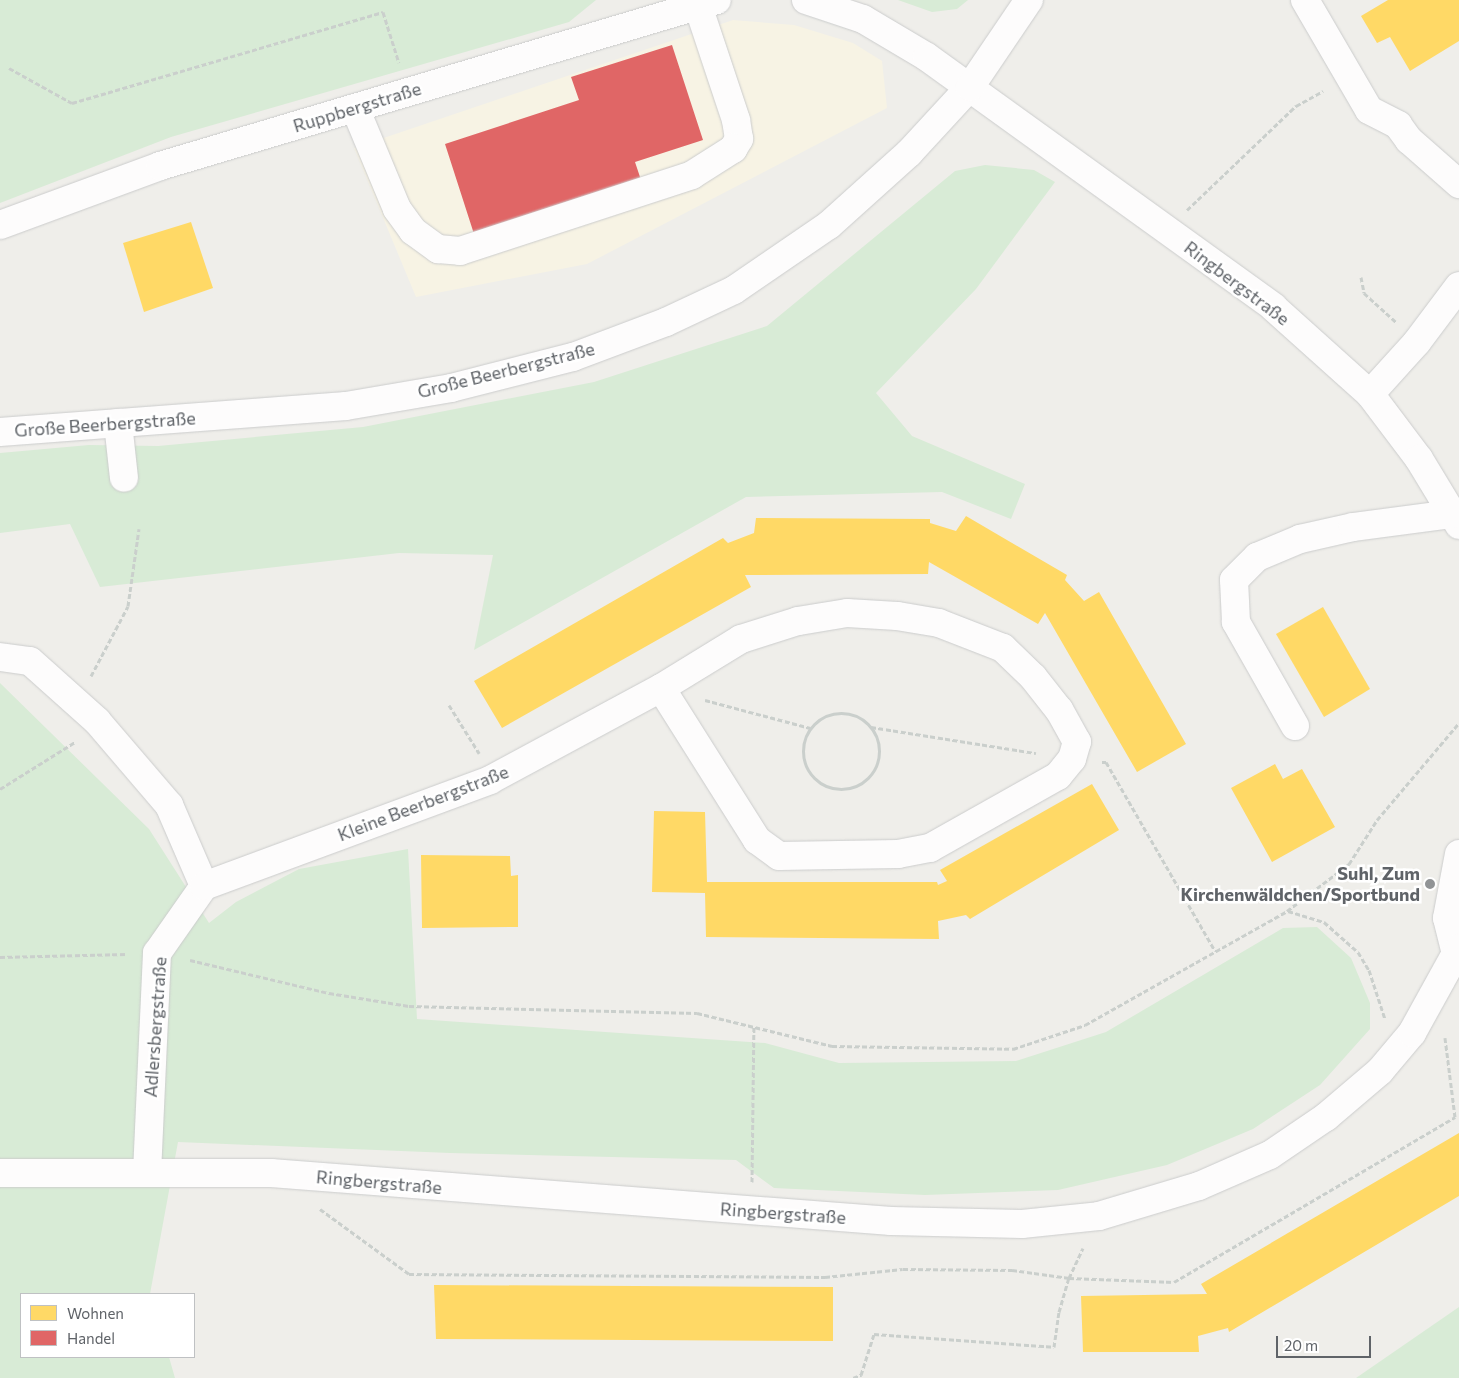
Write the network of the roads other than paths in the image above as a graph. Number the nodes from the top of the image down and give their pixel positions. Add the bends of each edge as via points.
1 (806, 0) edge
2 (1029, 0) edge
3 (1306, 0) edge
4 (708, 3) edge
5 (970, 87) junction
6 (354, 108) junction
7 (1459, 184) edge
8 (0, 225) edge
9 (1455, 300) edge
10 (1370, 394) junction
11 (118, 423) junction
12 (0, 432) edge
13 (124, 478) dead end
14 (1456, 520) edge
15 (0, 657) edge
16 (661, 688) junction
17 (1295, 726) dead end
18 (1459, 854) edge
19 (204, 886) junction
20 (1458, 951) edge
21 (147, 1171) junction
22 (0, 1173) edge

1 - 5 street via 863,19
2 - 5 street, Große Beerbergstraße
3 - 7 street via 1369,110 1398,125
4 - 6 street, Ruppbergstraße
4 - 6 street via 736,120 739,139 733,150 692,174 460,251 438,249 413,231 398,209
5 - 10 street, Ringbergstraße via 1273,307
5 - 11 street, Große Beerbergstraße via 909,153 829,225 734,290 666,322 573,357 451,388 346,406
6 - 8 street, Ruppbergstraße via 160,166
9 - 10 street
10 - 14 street, Ringbergstraße via 1419,459
11 - 12 street, Große Beerbergstraße
11 - 13 street
14 - 17 street via 1353,526 1300,539 1257,557 1234,580 1236,622
15 - 19 street via 30,661 97,721 169,805
16 - 16 street, Kleine Beerbergstraße via 757,840 779,856 898,854 930,848 1058,776 1072,759 1077,742 1059,710 1038,683 1003,648 939,623 897,616 847,613 798,621 741,639
16 - 19 street, Kleine Beerbergstraße via 490,780
18 - 20 street via 1447,918
19 - 21 street, Adlersbergstraße via 158,953
20 - 21 street, Ringbergstraße via 1412,1033 1397,1052 1326,1117 1270,1155 1199,1186 1099,1216 1022,1224 891,1221 271,1173
21 - 22 street, Ringbergstraße

